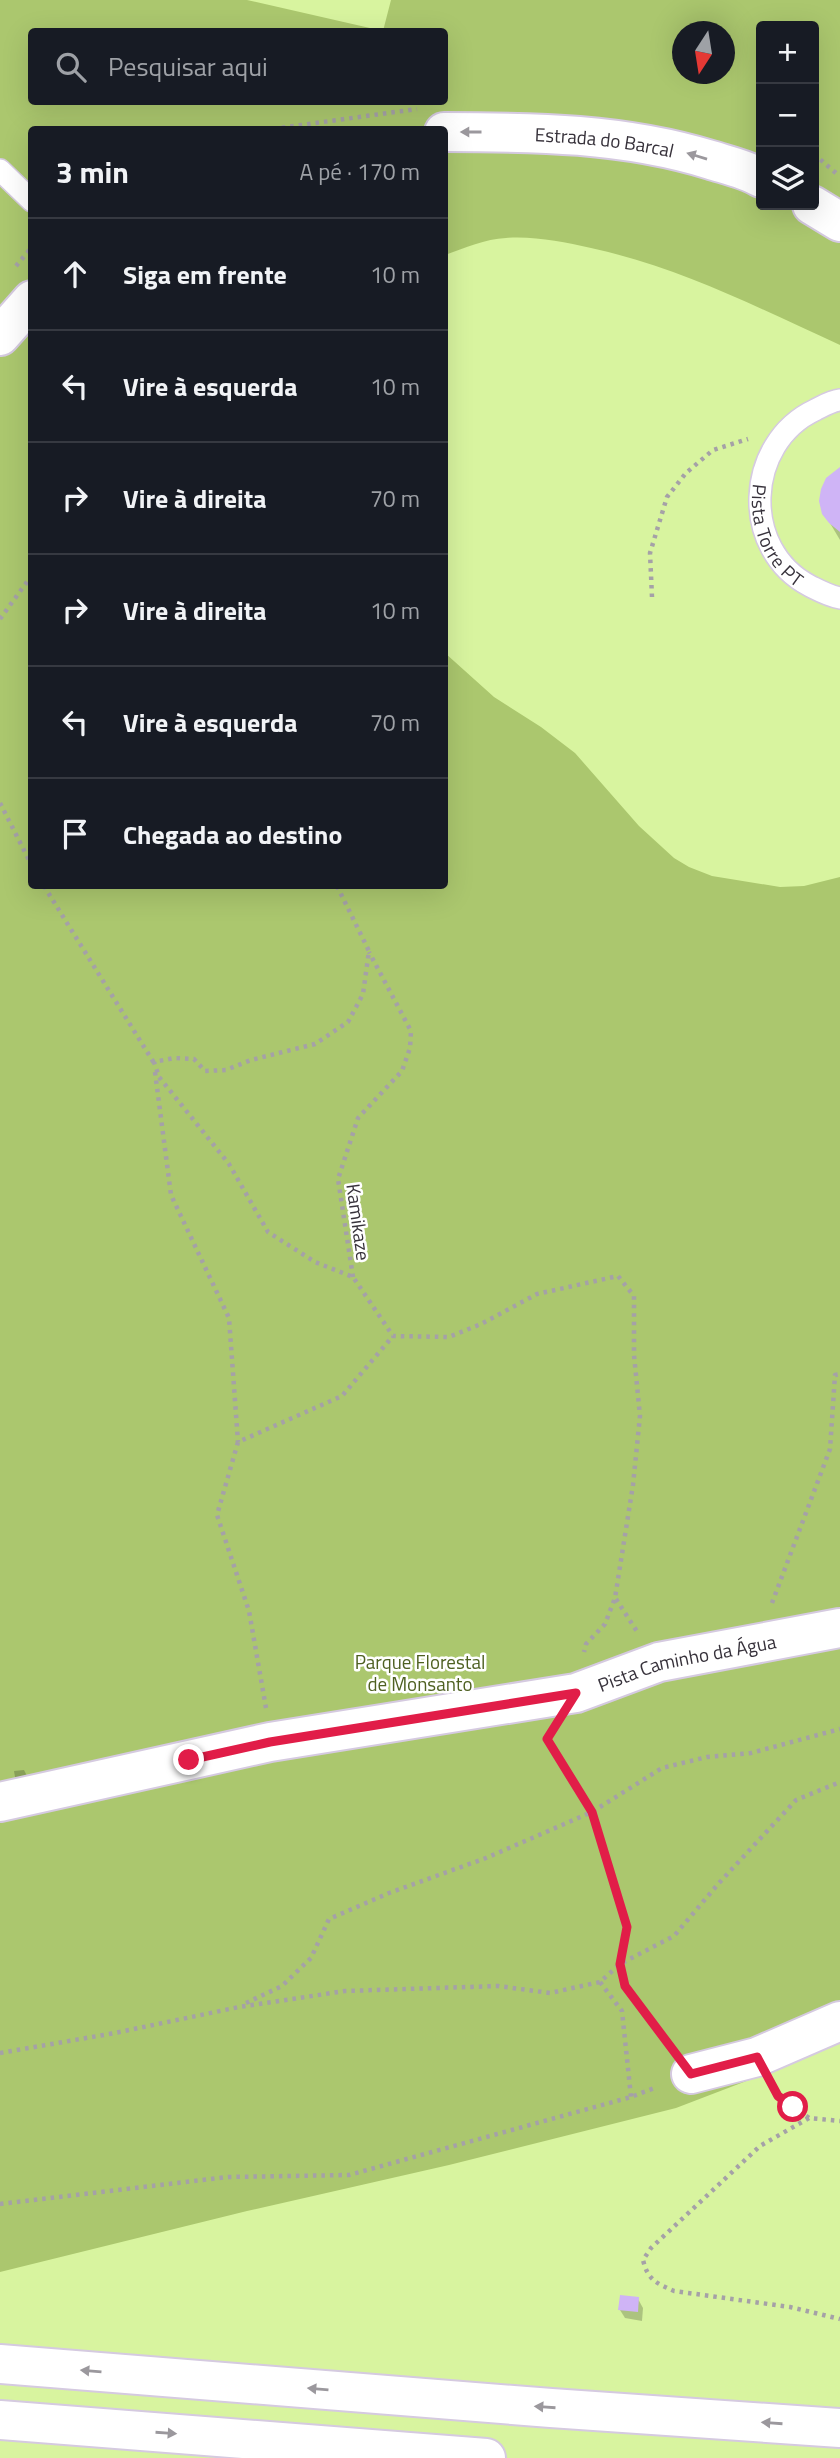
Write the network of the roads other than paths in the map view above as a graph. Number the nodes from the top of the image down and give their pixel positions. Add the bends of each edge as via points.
1 (448, 132) edge
2 (0, 170) edge
3 (756, 176) edge
4 (28, 197) edge
5 (819, 209) edge
6 (840, 222) edge
7 (28, 304) edge
8 (0, 336) edge
9 (840, 400) edge
10 (840, 598) edge
11 (840, 1628) edge
12 (0, 1802) edge
13 (840, 2021) edge
14 (691, 2074) road end
15 (0, 2364) edge
16 (0, 2420) edge
17 (840, 2428) edge
18 (486, 2458) edge

3 -> 1 main road, Estrada do Barcal via 687,153 619,138
2 - 4 lane
5 - 6 main road
7 - 8 main road
9 - 10 lane, Pista Torre PT via 801,417 775,444 761,479 760,516 773,551 798,579
11 - 12 main road, Pista Caminho da Água via 659,1662 576,1693 270,1742
13 - 14 main road via 757,2057
17 -> 15 main road
16 -> 18 main road

